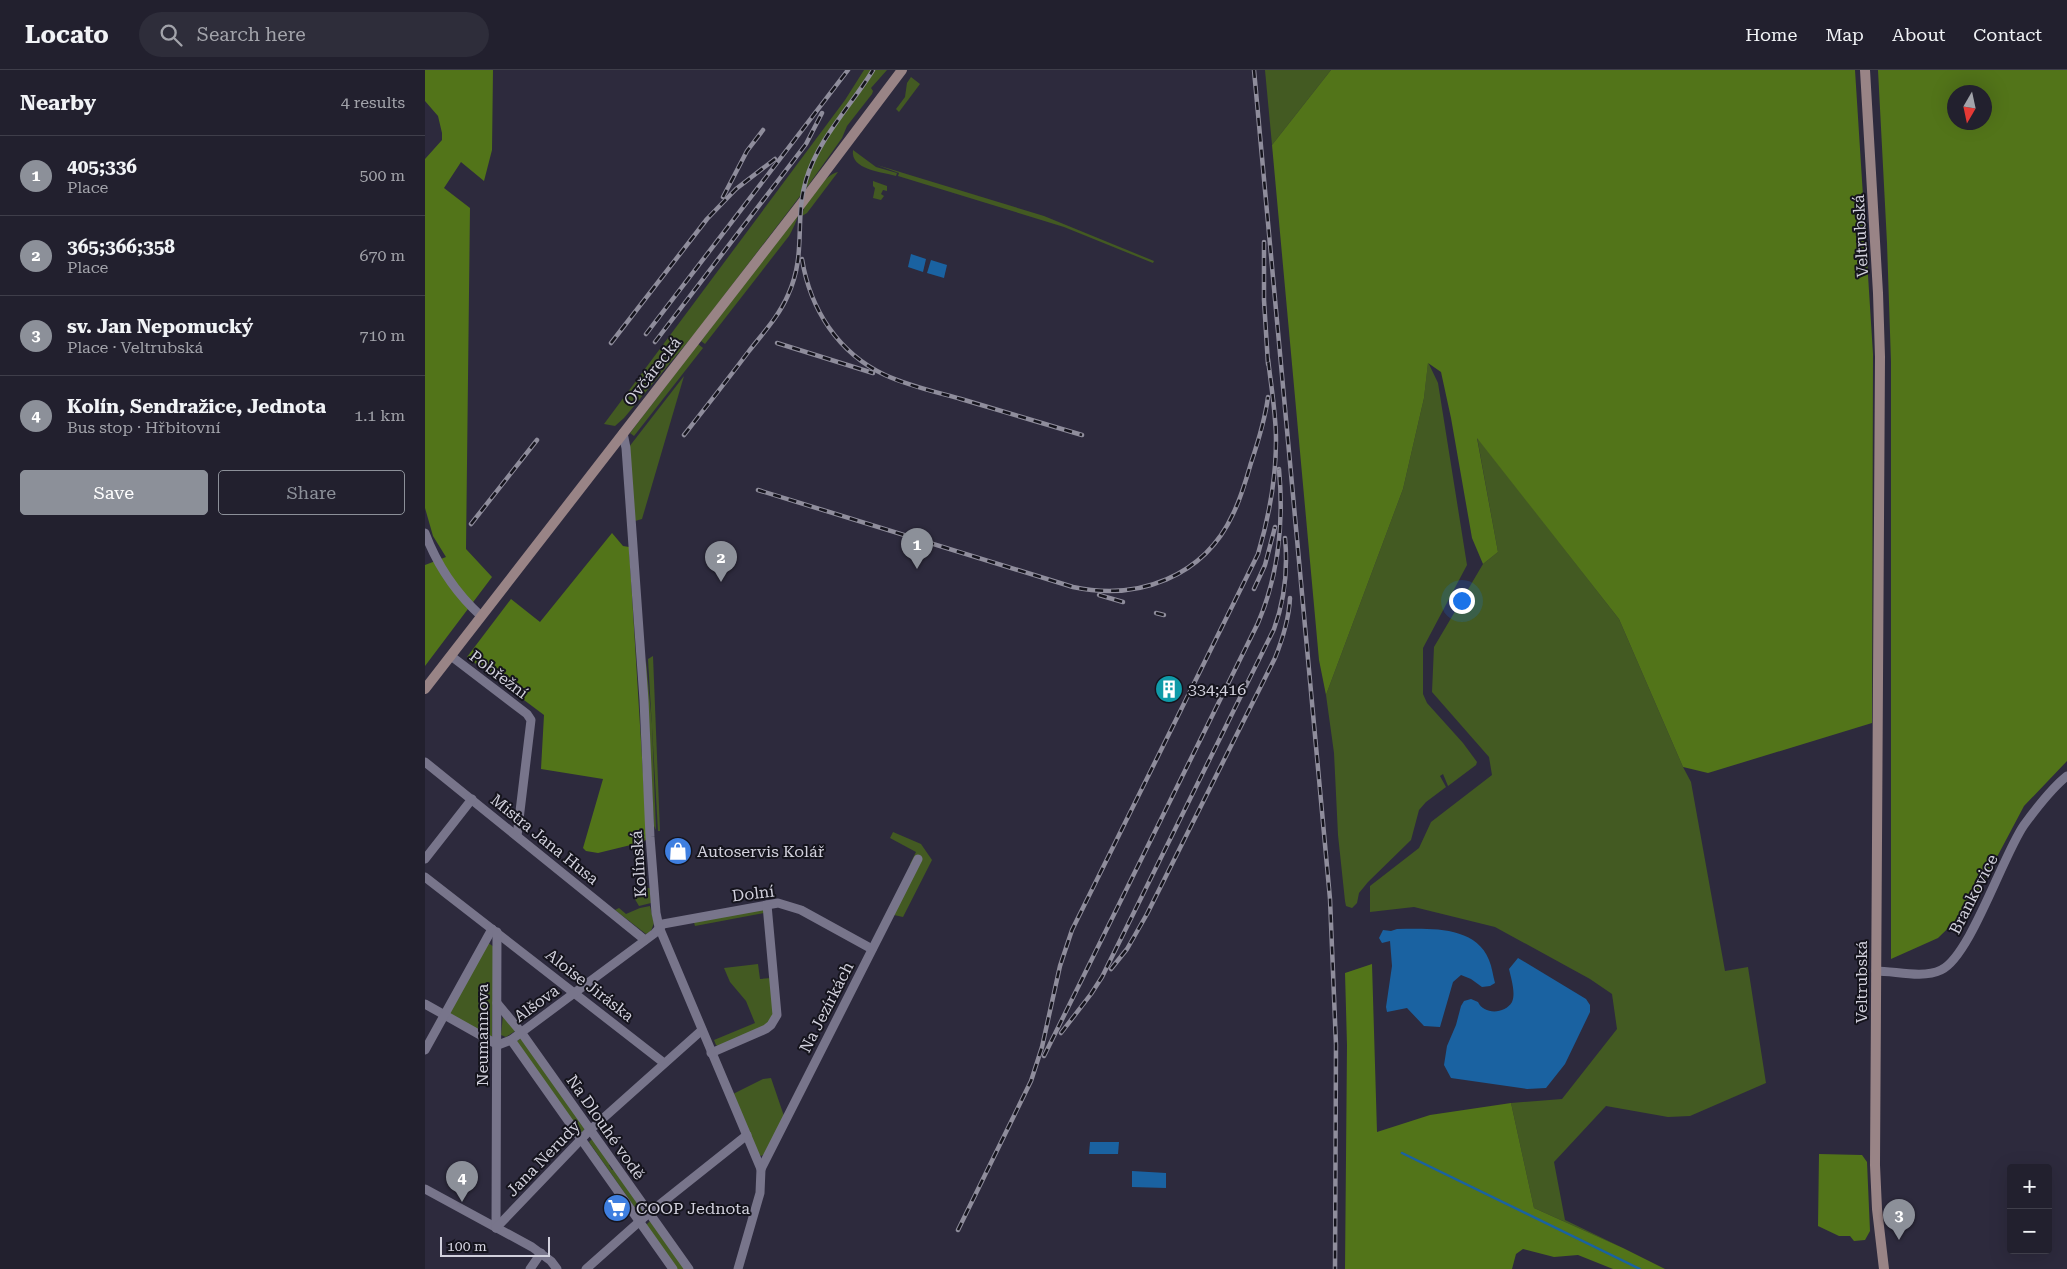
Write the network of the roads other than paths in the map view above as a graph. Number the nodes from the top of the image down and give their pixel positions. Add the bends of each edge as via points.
1 (901, 70) edge
2 (1865, 70) edge
3 (623, 433) junction
4 (426, 537) edge
5 (481, 616) junction
6 (451, 656) junction
7 (425, 689) edge
8 (425, 762) edge
9 (2067, 776) edge
10 (472, 799) junction
11 (517, 836) junction
12 (425, 859) edge
13 (918, 859) dead end
14 (425, 877) edge
15 (767, 905) junction
16 (659, 927) junction
17 (495, 931) junction
18 (645, 940) junction
19 (871, 949) junction
20 (1876, 971) junction
21 (576, 993) junction
22 (497, 1003) junction
23 (425, 1004) edge
24 (443, 1014) junction
25 (702, 1030) junction
26 (521, 1032) junction
27 (511, 1040) junction
28 (498, 1045) junction
29 (425, 1050) edge
30 (711, 1053) junction
31 (664, 1063) junction
32 (590, 1130) junction
33 (747, 1135) junction
34 (582, 1139) junction
35 (761, 1169) junction
36 (425, 1189) edge
37 (649, 1213) junction
38 (639, 1221) junction
39 (496, 1228) junction
40 (541, 1253) junction
41 (530, 1269) edge
42 (557, 1269) edge
43 (586, 1269) edge
44 (673, 1269) edge
45 (689, 1269) edge
46 (738, 1269) edge
47 (1884, 1269) edge

1 - 3 street, Ovčárecká
2 - 20 street, Veltrubská via 1878,293
3 - 5 street, Ovčárecká
3 - 16 street, Kolínská
4 - 5 street via 453,586
5 - 6 street, Ovčárecká
6 - 7 street, Ovčárecká
6 - 11 street, Pobřežní via 531,720
8 - 10 street, Mistra Jana Husa
9 - 20 street, Brankovice via 2024,825 1973,927 1950,964 1935,973 1925,974
10 - 11 street, Mistra Jana Husa
10 - 12 street
11 - 18 street, Mistra Jana Husa
13 - 19 street, Na Jezírkách
14 - 17 street
15 - 16 street, Dolní via 669,922
15 - 19 street, Dolní via 778,903 801,910
15 - 30 street via 777,1015 766,1029
16 - 18 street, Alšova
16 - 25 street, Kolínská
17 - 21 street, Aloise Jiráska
17 - 22 street, Neumannova
17 - 24 street
18 - 21 street, Alšova
19 - 35 street, Na Jezírkách
20 - 47 street, Veltrubská via 1876,1186
21 - 26 street, Alšova
21 - 31 street, Aloise Jiráska
22 - 26 street, Na Dlouhé vodě
22 - 28 street, Neumannova
23 - 24 street
24 - 28 street
24 - 29 street
25 - 30 street, Kolínská
25 - 31 street, Jana Nerudy
26 - 27 street, Alšova
26 - 32 street, Na Dlouhé vodě
27 - 28 street, Alšova
27 - 34 street, Na Dlouhé vodě
28 - 39 street, Neumannova
30 - 33 street, Kolínská
31 - 32 street, Jana Nerudy
32 - 34 street, Jana Nerudy
32 - 37 street, Na Dlouhé vodě
33 - 35 street, Kolínská
33 - 37 street
34 - 38 street, Na Dlouhé vodě
34 - 39 street, Jana Nerudy
35 - 46 street, Kolínská via 760,1193
36 - 39 street
37 - 38 street
37 - 45 street, Na Dlouhé vodě
38 - 43 street
38 - 44 street, Na Dlouhé vodě
39 - 40 street
40 - 41 street
40 - 42 street

